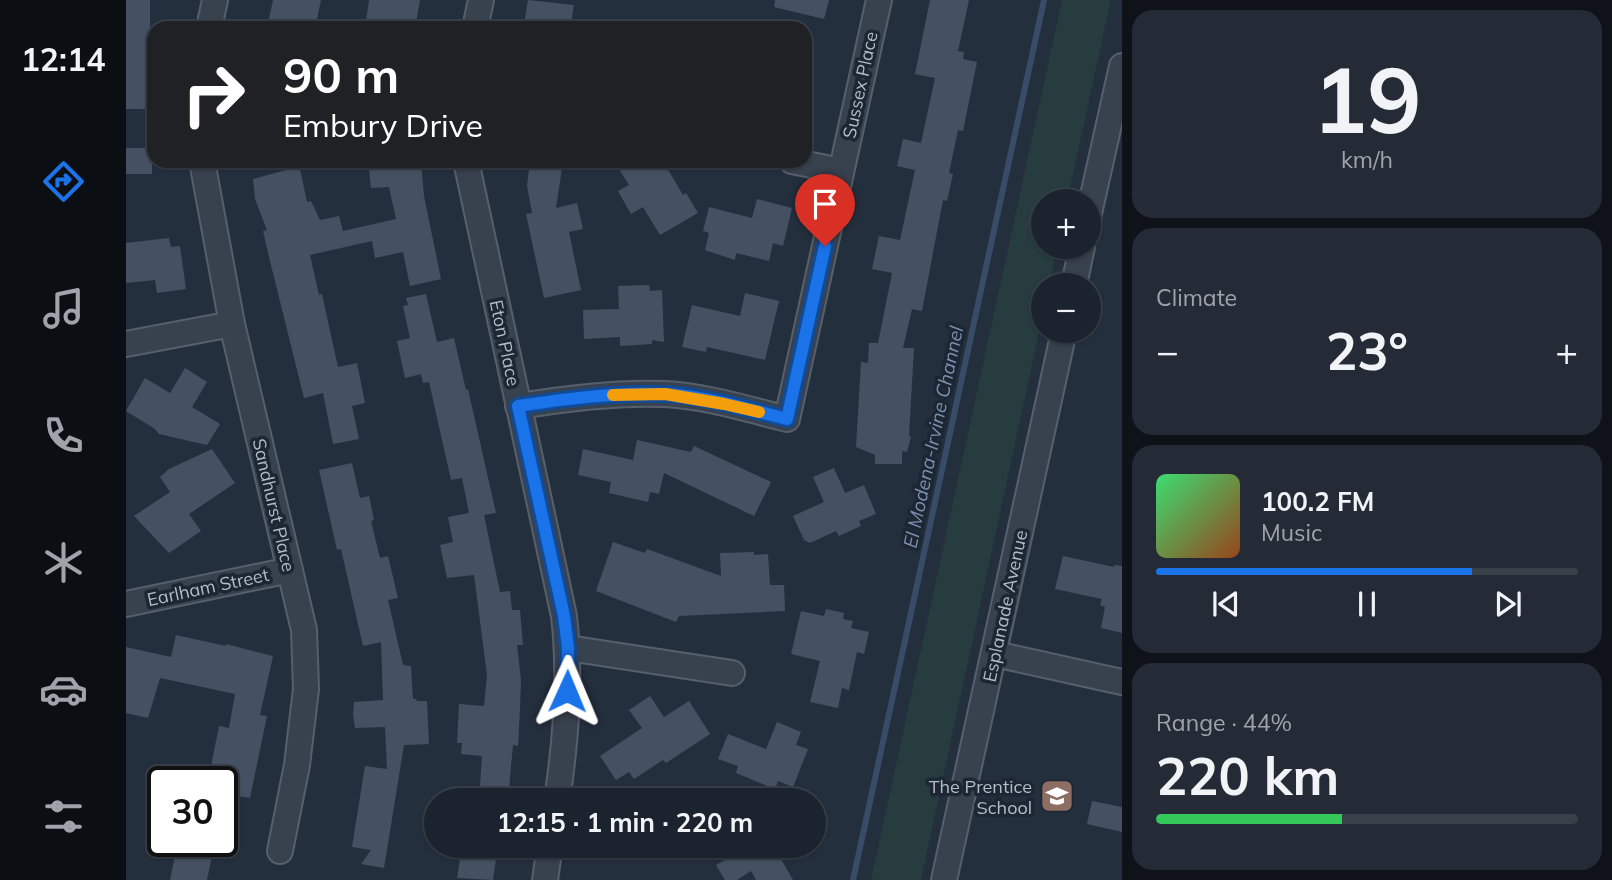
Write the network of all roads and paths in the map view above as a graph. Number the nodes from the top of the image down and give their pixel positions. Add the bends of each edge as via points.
1 (215, 0) edge
2 (481, 0) edge
3 (879, 0) edge
4 (210, 21) edge
5 (476, 21) edge
6 (1122, 66) edge
7 (812, 165) edge
8 (203, 168) edge
9 (467, 168) edge
10 (841, 171) junction
11 (1094, 189) edge
12 (232, 324) junction
13 (1061, 343) edge
14 (126, 344) edge
15 (518, 406) junction
16 (290, 570) junction
17 (126, 604) edge
18 (568, 648) junction
19 (995, 654) junction
20 (732, 673) dead end
21 (1122, 682) edge
22 (558, 788) edge
23 (279, 851) dead end
24 (548, 858) edge
25 (545, 880) edge
26 (944, 880) edge

1 - 4 street
2 - 5 street
3 - 10 street, Sussex Place
6 - 11 street
7 - 10 street
8 - 12 street, Sandhurst Place
9 - 15 street, Eton Place
10 - 15 street, Sussex Place via 787,419 665,394 590,396
12 - 14 street
12 - 16 street, Sandhurst Place
13 - 19 street, Esplanade Avenue
15 - 18 street, Eton Place
16 - 17 street, Earlham Street
16 - 23 street, Sandhurst Place via 304,630 306,689 297,765
18 - 20 street
18 - 22 street, Eton Place
19 - 21 street
19 - 26 street, Esplanade Avenue
24 - 25 street

